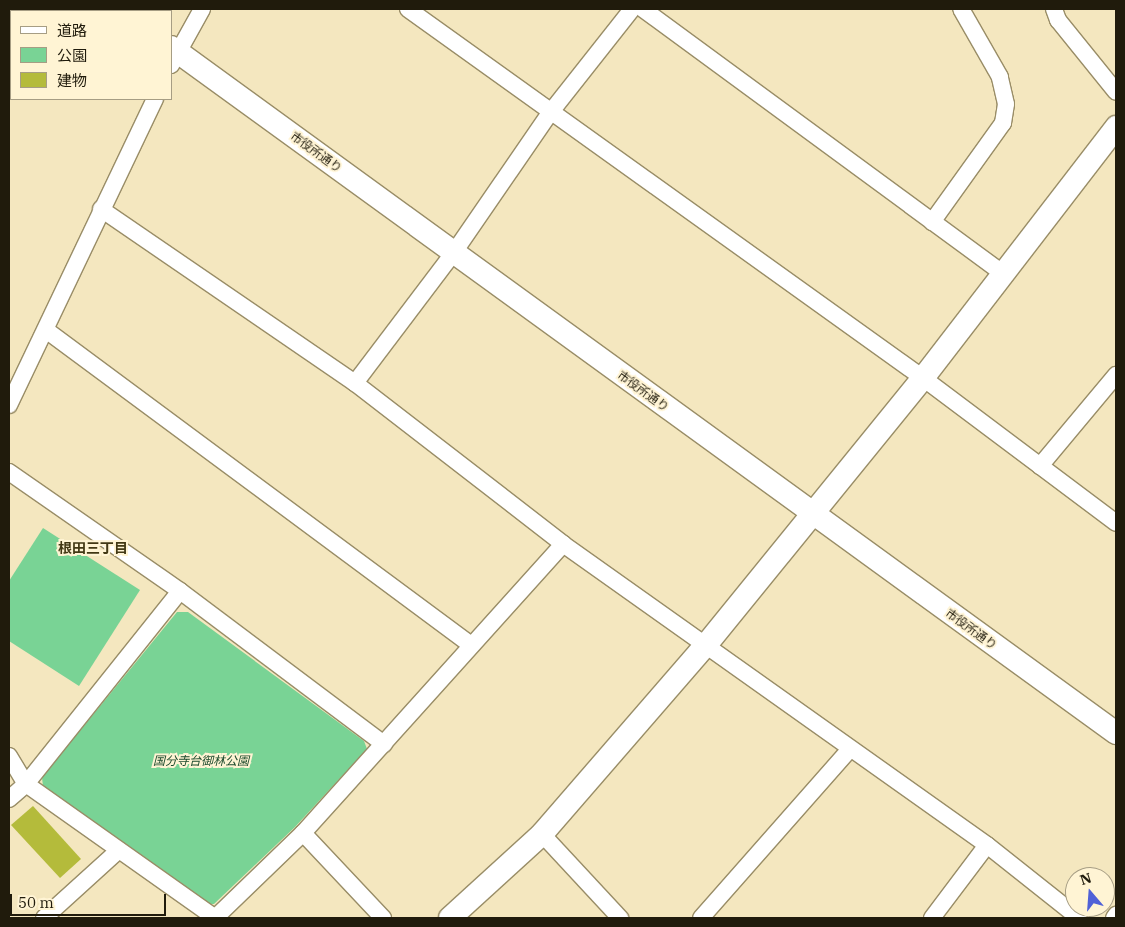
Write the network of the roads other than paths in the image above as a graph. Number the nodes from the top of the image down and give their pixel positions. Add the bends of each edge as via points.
1 (202, 9) edge
2 (632, 9) edge
3 (643, 9) edge
4 (961, 9) edge
5 (1054, 9) edge
6 (412, 10) edge
7 (173, 55) edge
8 (1116, 92) edge
9 (155, 100) edge
10 (550, 113) junction
11 (1116, 128) edge
12 (101, 209) junction
13 (932, 222) junction
14 (455, 251) junction
15 (1004, 274) junction
16 (46, 330) junction
17 (1116, 375) edge
18 (923, 378) junction
19 (355, 383) junction
20 (9, 404) edge
21 (1040, 466) junction
22 (9, 472) edge
23 (812, 515) junction
24 (1116, 523) edge
25 (563, 544) junction
26 (180, 592) junction
27 (471, 645) junction
28 (706, 645) junction
29 (1116, 733) edge
30 (384, 744) junction
31 (849, 750) junction
32 (9, 756) edge
33 (26, 784) junction
34 (9, 799) edge
35 (303, 833) junction
36 (542, 834) junction
37 (987, 845) junction
38 (119, 850) junction
39 (1116, 915) edge
40 (44, 918) edge
41 (215, 918) edge
42 (383, 918) edge
43 (450, 918) edge
44 (620, 918) edge
45 (701, 918) edge
46 (932, 918) edge
47 (1079, 918) edge
48 (1114, 918) edge

1 - 7 street
2 - 10 street
3 - 13 street
4 - 13 street via 1000,76 1006,104 1003,122
5 - 8 street via 1058,20
6 - 10 street
7 - 14 street, 市役所通り
9 - 12 street
10 - 14 street
10 - 18 street
11 - 15 street
12 - 16 street
12 - 19 street
13 - 15 street
14 - 19 street
14 - 23 street, 市役所通り
15 - 18 street
16 - 20 street
16 - 27 street
17 - 21 street
18 - 21 street
18 - 23 street
19 - 25 street
21 - 24 street
22 - 26 street
23 - 28 street
23 - 29 street, 市役所通り
25 - 27 street
25 - 28 street
26 - 30 street
26 - 33 street
27 - 30 street
28 - 31 street
28 - 36 street
30 - 35 street
31 - 37 street
31 - 45 street
32 - 33 street
33 - 34 street
33 - 38 street
35 - 41 street
35 - 42 street
36 - 43 street
36 - 44 street
37 - 46 street
37 - 47 street
38 - 40 street
38 - 41 street
39 - 48 street

